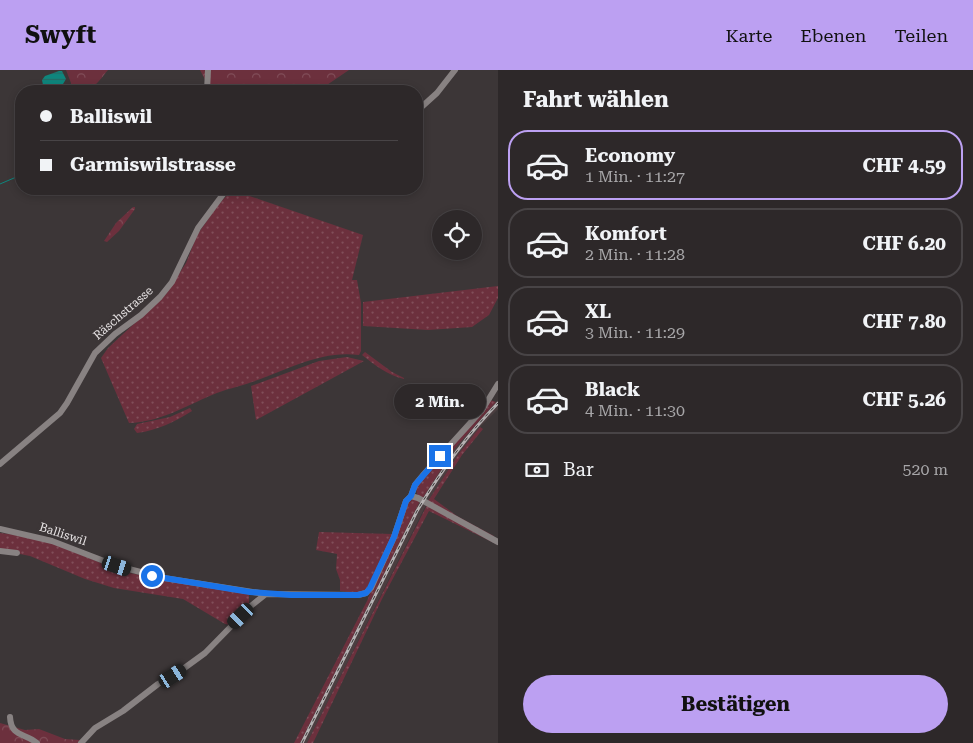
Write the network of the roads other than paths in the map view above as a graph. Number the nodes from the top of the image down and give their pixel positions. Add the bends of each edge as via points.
1 (208, 70) edge
2 (455, 70) edge
3 (207, 85) edge
4 (423, 106) edge
5 (223, 195) edge
6 (498, 384) edge
7 (0, 464) edge
8 (415, 497) junction
9 (0, 529) edge
10 (498, 542) edge
11 (0, 551) edge
12 (17, 553) dead end
13 (250, 592) junction
14 (266, 594) junction
15 (252, 605) junction
16 (10, 717) dead end
17 (37, 743) edge
18 (81, 743) edge

1 - 3 street
2 - 4 street
5 - 7 street, Räschstrasse via 198,228 172,282 160,297 103,344 60,413
6 - 8 street via 482,410 415,485
8 - 10 street
8 - 14 street, Balliswil via 406,501 394,537 366,593 318,596
9 - 13 street, Balliswil via 52,541 132,571
11 - 12 street
13 - 14 street, Balliswil
13 - 15 street
14 - 15 street
15 - 18 street via 205,653 93,730
16 - 17 street via 14,731

